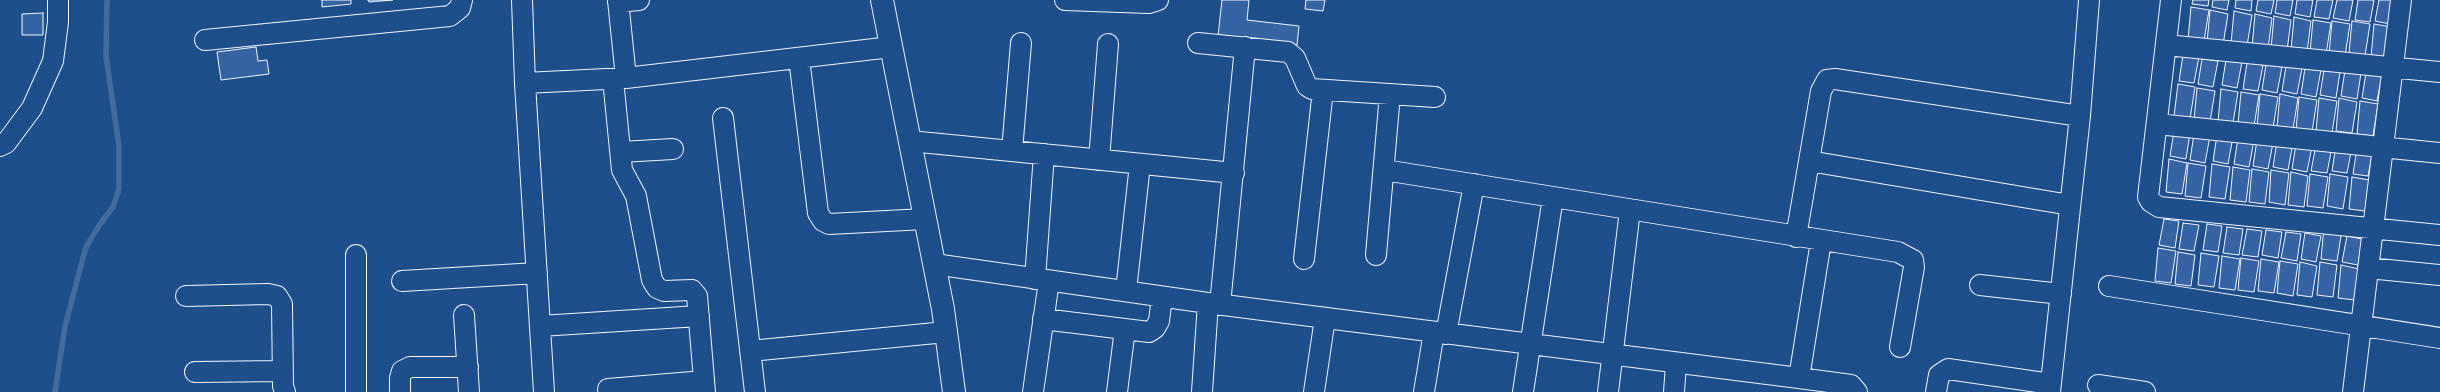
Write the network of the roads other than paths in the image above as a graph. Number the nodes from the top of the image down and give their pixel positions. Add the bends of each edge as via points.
1 (58, 0) edge
2 (462, 0) edge
3 (522, 0) edge
4 (639, 0) edge
5 (882, 0) edge
6 (1065, 0) edge
7 (1158, 0) edge
8 (2089, 0) edge
9 (2171, 0) edge
10 (2401, 0) edge
11 (618, 1) edge
12 (205, 40) dead end
13 (1198, 43) dead end
14 (1021, 44) dead end
15 (1108, 44) dead end
16 (2166, 45) junction
17 (891, 47) junction
18 (1245, 47) junction
19 (799, 58) junction
20 (2393, 68) junction
21 (2440, 72) edge
22 (620, 78) junction
23 (525, 83) junction
24 (1323, 90) junction
25 (1390, 94) junction
26 (1435, 97) dead end
27 (2080, 116) junction
28 (723, 118) dead end
29 (2157, 124) junction
30 (910, 141) junction
31 (0, 146) edge
32 (673, 148) dead end
33 (2383, 148) junction
34 (1012, 151) junction
35 (621, 152) junction
36 (2440, 153) edge
37 (1044, 154) junction
38 (1099, 160) junction
39 (1810, 161) junction
40 (1140, 164) junction
41 (1384, 170) junction
42 (1234, 173) junction
43 (1474, 184) junction
44 (1553, 197) junction
45 (2070, 205) junction
46 (1630, 210) junction
47 (925, 219) junction
48 (2373, 229) junction
49 (2440, 235) edge
50 (1796, 237) junction
51 (1821, 241) junction
52 (356, 255) dead end
53 (1376, 255) dead end
54 (1304, 259) dead end
55 (934, 264) junction
56 (2368, 268) junction
57 (537, 273) junction
58 (2440, 275) edge
59 (1042, 280) junction
60 (402, 281) dead end
61 (1980, 285) dead end
62 (2109, 286) dead end
63 (1126, 291) junction
64 (2061, 294) junction
65 (186, 296) dead end
66 (1162, 297) junction
67 (1214, 304) junction
68 (464, 315) dead end
69 (699, 316) junction
70 (1325, 318) junction
71 (1043, 320) junction
72 (540, 326) junction
73 (2361, 326) junction
74 (1125, 329) junction
75 (946, 332) junction
76 (1440, 333) junction
77 (2440, 338) edge
78 (1532, 345) junction
79 (1900, 347) dead end
80 (750, 351) junction
81 (1614, 355) junction
82 (1676, 364) junction
83 (468, 367) junction
84 (283, 371) junction
85 (195, 372) dead end
86 (1799, 378) junction
87 (2098, 386) dead end
88 (705, 387) edge
89 (2051, 388) edge
90 (608, 389) dead end
91 (285, 392) edge
92 (356, 392) edge
93 (400, 392) edge
94 (469, 392) edge
95 (544, 392) edge
96 (755, 392) edge
97 (954, 392) edge
98 (1033, 392) edge
99 (1117, 392) edge
100 (1202, 392) edge
101 (1314, 392) edge
102 (1424, 392) edge
103 (1523, 392) edge
104 (1608, 392) edge
105 (1674, 392) edge
106 (1857, 392) edge
107 (1936, 392) edge
108 (2146, 392) edge
109 (2353, 392) edge

1 - 31 street via 53,61 32,108 6,143
2 - 12 street via 460,8 450,16
3 - 23 street
4 - 11 street
5 - 17 main road
6 - 7 street via 1149,3
8 - 27 street
9 - 16 street
10 - 20 street
11 - 22 street
13 - 18 street
14 - 34 street
15 - 38 street
16 - 20 street
16 - 29 street
17 - 19 street
17 - 30 main road
18 - 24 street via 1288,52 1295,58 1307,86
18 - 42 street
19 - 22 street
19 - 47 street via 818,213 823,222 830,224
20 - 21 street
20 - 33 street
22 - 23 street
22 - 35 street
23 - 57 street
24 - 25 street
24 - 54 street
25 - 26 street
25 - 41 street
27 - 39 street via 1835,79 1827,80 1821,92
27 - 45 street
28 - 80 street
29 - 33 street
29 - 48 street via 2148,197 2159,207
30 - 34 street
30 - 47 main road
32 - 35 street
33 - 36 street
33 - 48 street
34 - 37 street
35 - 69 street via 622,170 636,196 652,280 657,288 664,291 692,290 697,296
37 - 38 street
37 - 59 street
38 - 40 street
39 - 45 street
39 - 50 street
40 - 42 street
40 - 63 street
41 - 43 street
41 - 53 street
42 - 67 street
43 - 44 street
43 - 76 street
44 - 46 street
44 - 78 street
45 - 64 street
46 - 50 street
46 - 81 street
47 - 55 main road
48 - 49 street
48 - 56 street
50 - 51 street
51 - 79 street via 1898,252 1913,260 1914,267
51 - 86 street
52 - 92 street
55 - 59 street
55 - 75 main road
56 - 58 street
56 - 73 street
57 - 60 street
57 - 72 street
59 - 63 street
59 - 71 street
61 - 64 street
62 - 73 street
63 - 66 street
64 - 89 street
65 - 84 street via 277,296 282,304
66 - 67 street
66 - 74 street via 1159,321 1155,328 1149,332
67 - 70 street
67 - 100 street
68 - 83 street
69 - 72 street
69 - 88 street
70 - 76 street
70 - 101 street
71 - 74 street
71 - 98 street
72 - 95 street
73 - 77 street
73 - 109 street
74 - 99 street
75 - 80 street
75 - 97 main road
76 - 78 street
76 - 102 street
78 - 81 street
78 - 103 street
80 - 96 street
81 - 82 street
81 - 104 street
82 - 86 street
82 - 105 street
83 - 93 street via 410,367 402,371
83 - 94 street
84 - 85 street
84 - 91 street
86 - 106 street via 1851,385
87 - 108 street
88 - 90 street
89 - 107 street via 1948,369 1939,375

